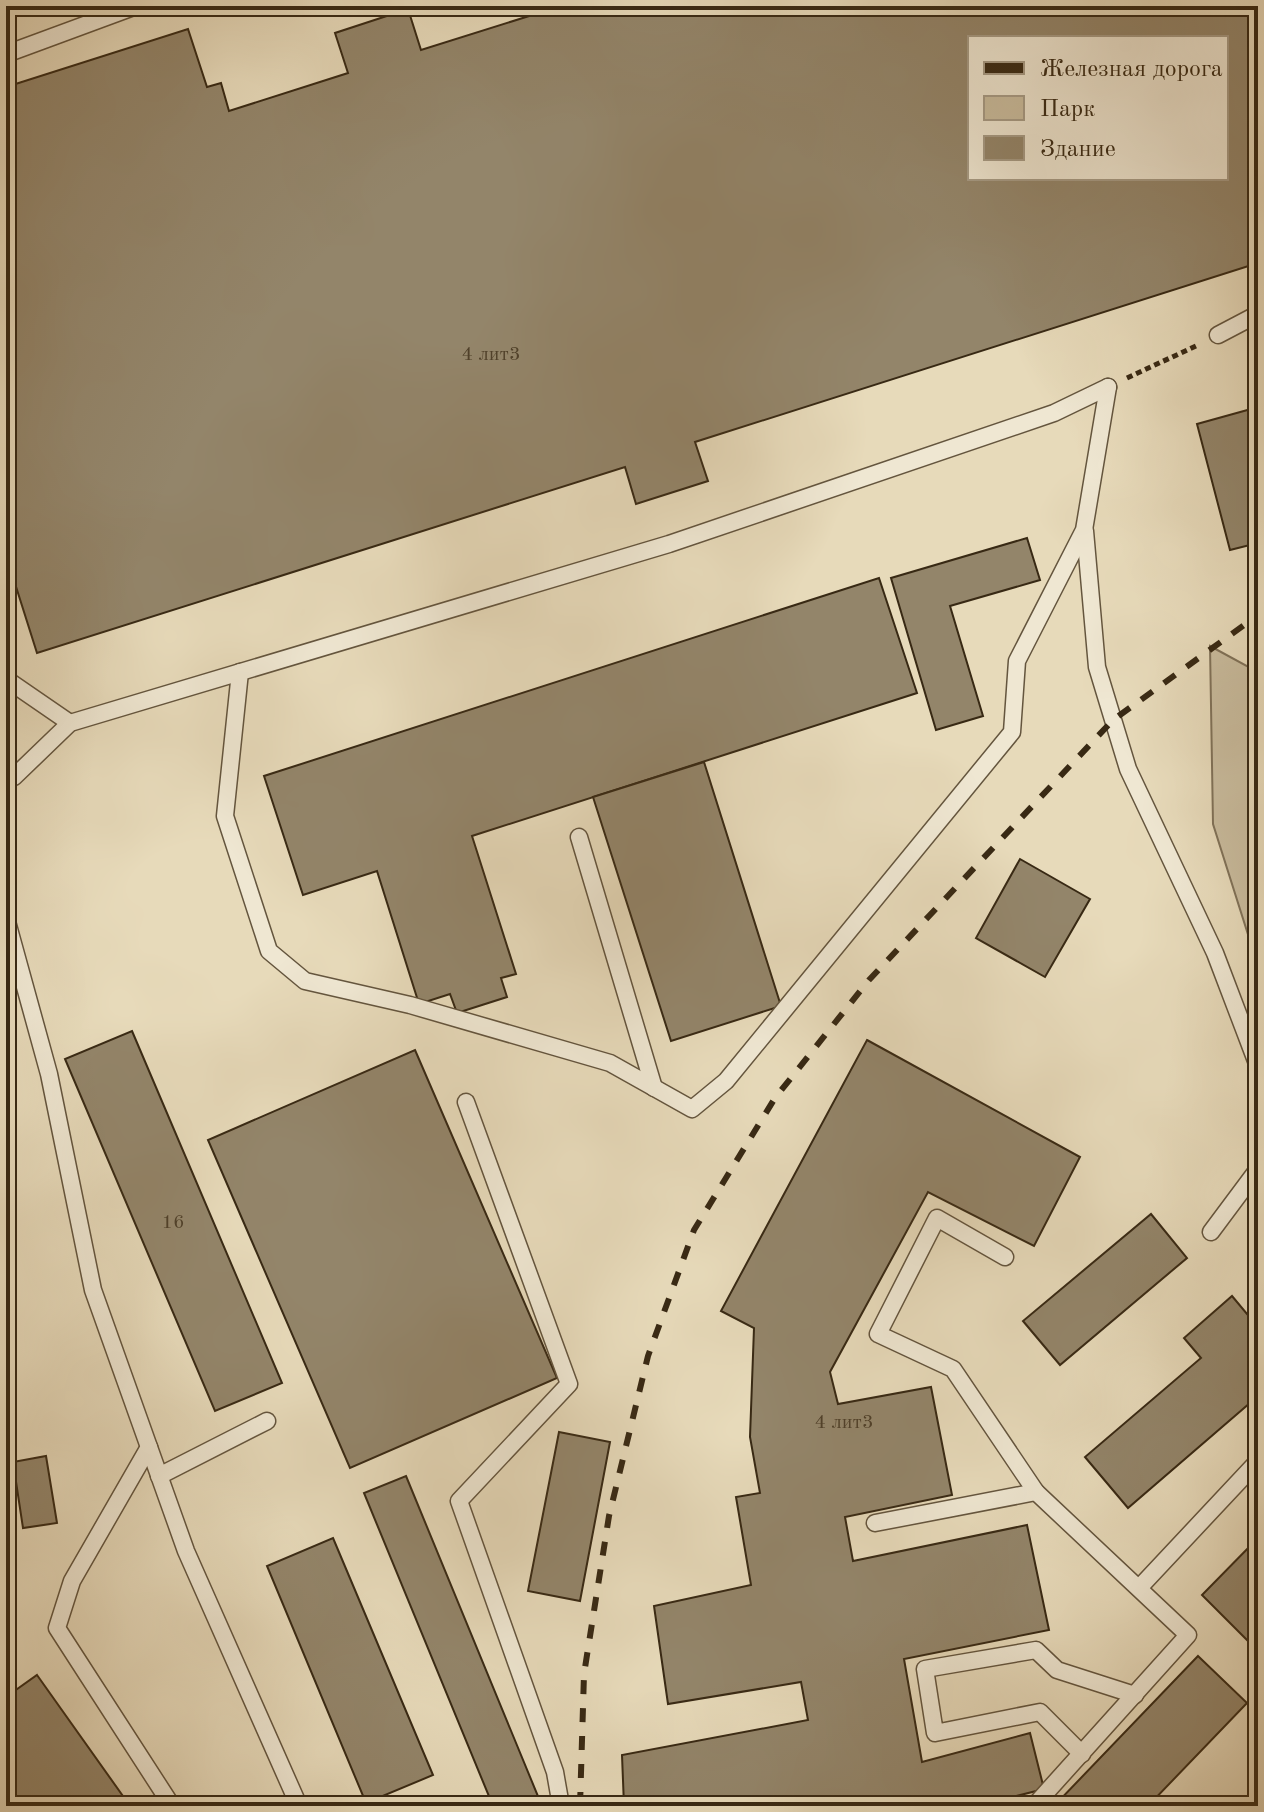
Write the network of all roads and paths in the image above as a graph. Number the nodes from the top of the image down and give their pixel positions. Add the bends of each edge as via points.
1 (136, 6) edge
2 (6, 54) edge
3 (1258, 314) edge
4 (1218, 335) joint
5 (1108, 387) junction
6 (1084, 530) junction
7 (240, 672) junction
8 (6, 679) edge
9 (70, 723) junction
10 (6, 779) edge
11 (579, 837) dead end
12 (6, 918) edge
13 (1258, 1066) edge
14 (654, 1088) junction
15 (466, 1102) dead end
16 (1258, 1169) edge
17 (1211, 1232) dead end
18 (1005, 1257) dead end
19 (267, 1421) dead end
20 (149, 1447) junction
21 (1258, 1461) edge
22 (159, 1476) junction
23 (1036, 1492) junction
24 (875, 1523) dead end
25 (1139, 1588) junction
26 (1135, 1695) junction
27 (1082, 1754) junction
28 (172, 1806) edge
29 (299, 1806) edge
30 (561, 1806) edge
31 (1034, 1806) edge

1 - 2 lane
3 - 4 lane
4 - 5 path
5 - 6 lane
5 - 7 lane via 1054,413 669,544
6 - 13 lane via 1097,667 1128,769 1215,953
6 - 14 lane via 1017,661 1012,732 726,1081 692,1109
7 - 9 lane
7 - 14 lane via 225,816 269,951 305,981 410,1005 610,1063
8 - 9 lane
9 - 10 lane
11 - 14 lane
12 - 20 lane via 49,1074 93,1290
15 - 30 lane via 569,1384 459,1501 555,1772
16 - 17 lane
18 - 23 lane via 937,1218 878,1334 953,1369
19 - 22 lane
20 - 22 lane
20 - 28 lane via 72,1581 57,1628
21 - 25 lane
22 - 29 lane via 186,1551
23 - 24 lane
23 - 25 lane
25 - 26 lane via 1188,1635
26 - 27 lane
26 - 27 lane via 1057,1670 1036,1650 925,1669 935,1733 1040,1712
27 - 31 lane

